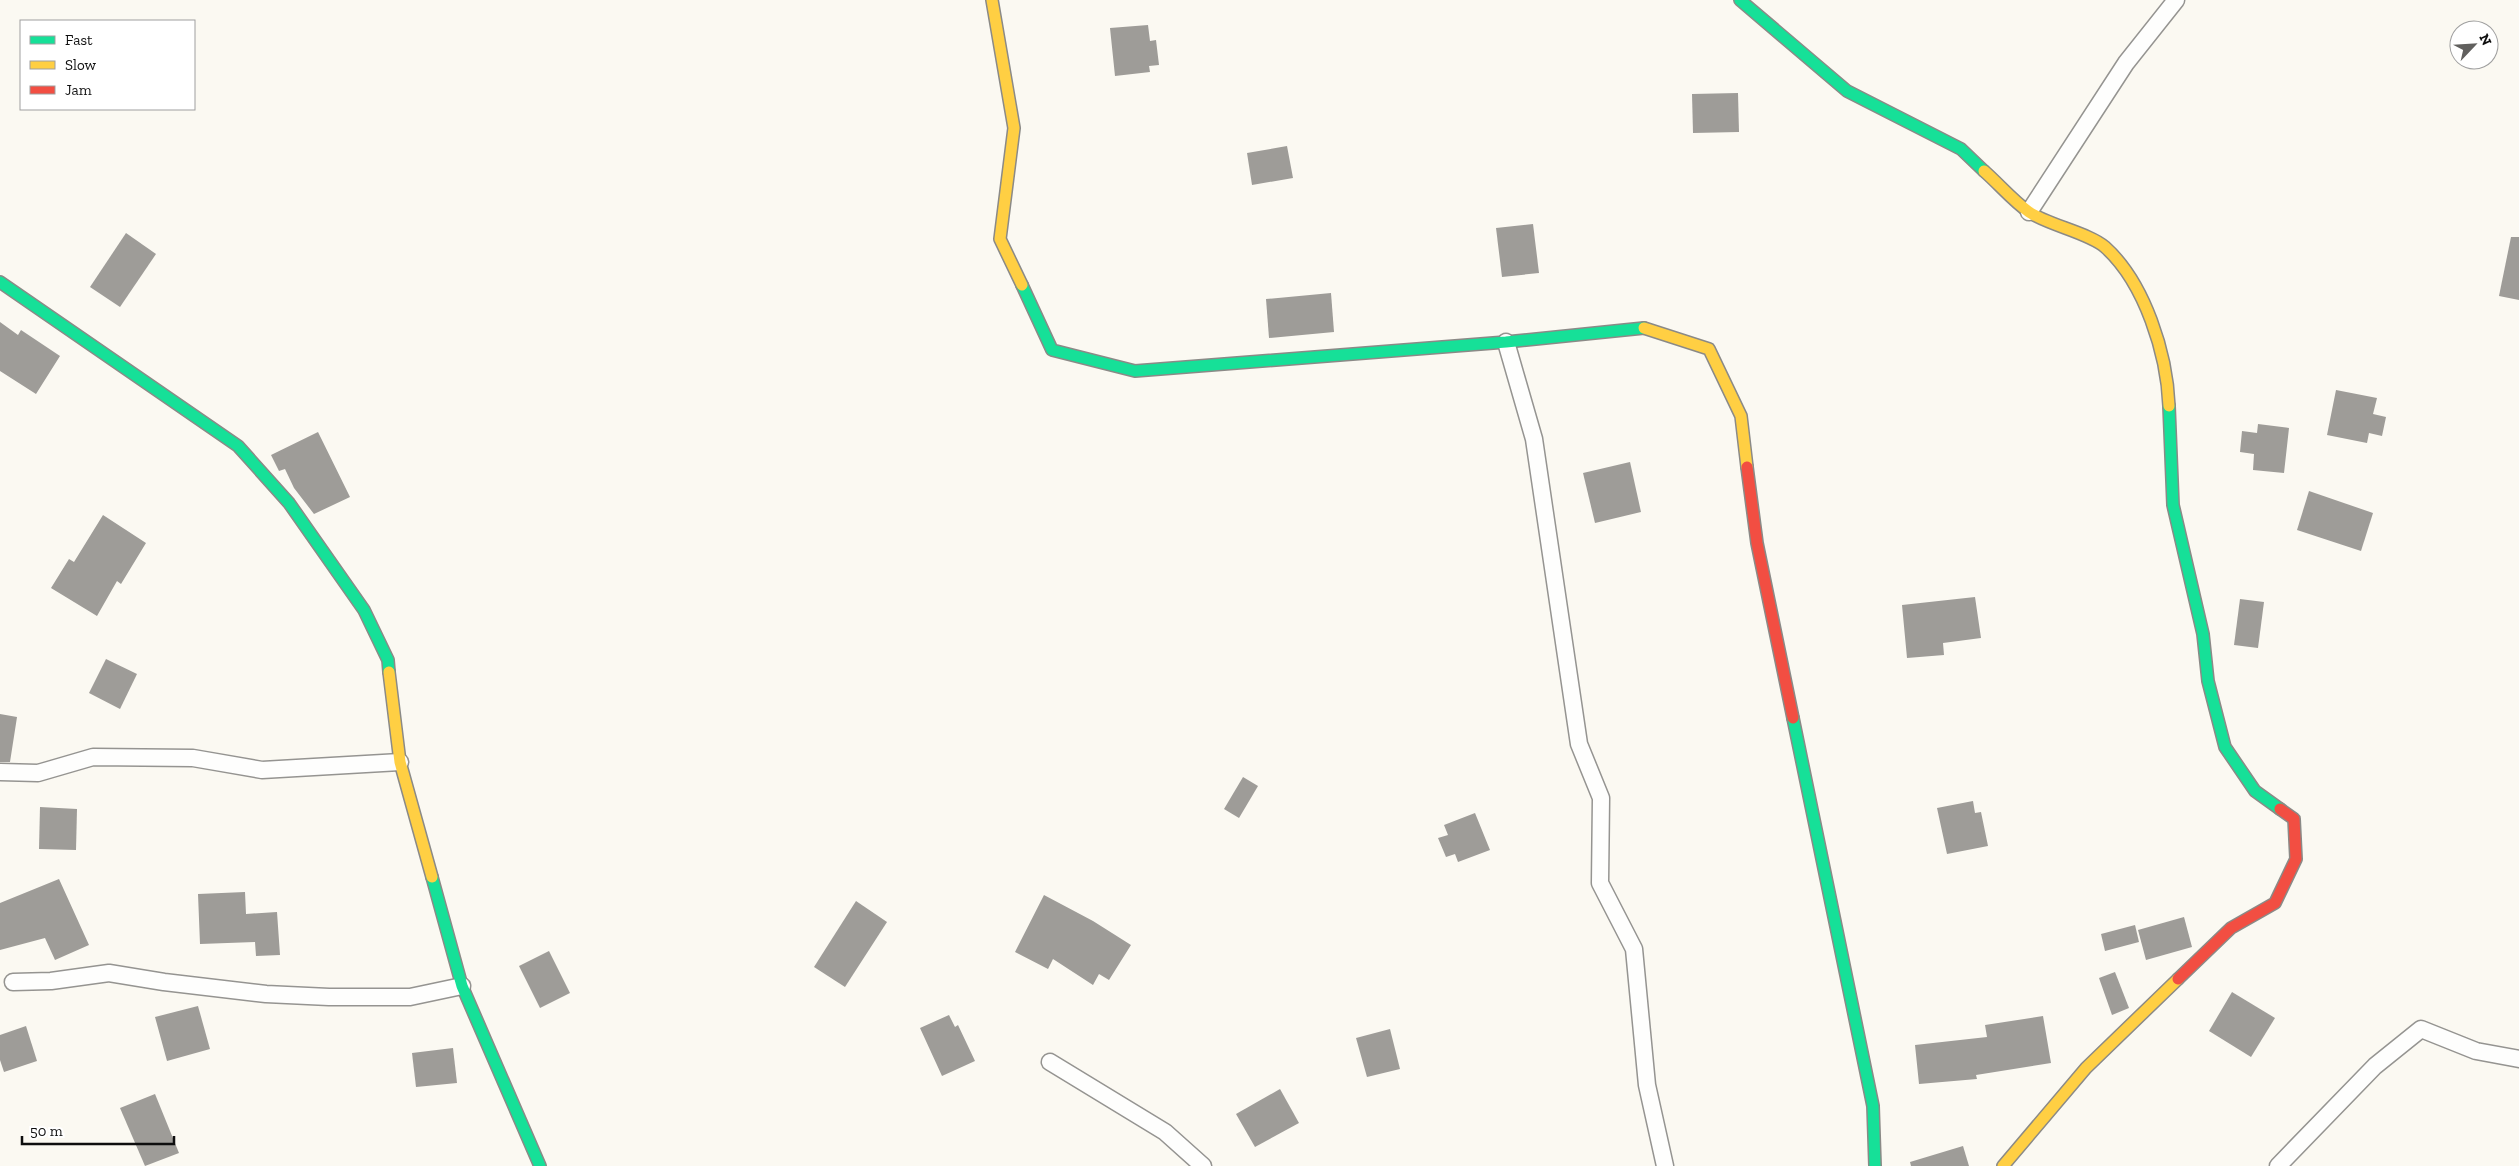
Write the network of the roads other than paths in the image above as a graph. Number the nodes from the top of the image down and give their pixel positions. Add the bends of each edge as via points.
1 (992, 0) edge
2 (1740, 0) edge
3 (2176, 0) edge
4 (2029, 212) junction
5 (0, 282) edge
6 (1506, 342) junction
7 (400, 762) junction
8 (0, 772) edge
9 (13, 982) dead end
10 (462, 986) junction
11 (2519, 1059) edge
12 (1050, 1062) dead end
13 (536, 1165) edge
14 (1203, 1166) edge
15 (1665, 1166) edge
16 (1875, 1166) edge
17 (2003, 1166) edge
18 (2278, 1166) edge

1 - 6 street via 1014,128 1000,238 1052,350 1135,371
2 - 4 street via 1847,91 1961,149
3 - 4 street via 2126,63
4 - 17 street via 2104,246 2134,280 2167,372 2173,505 2203,634 2208,681 2225,747 2255,791 2294,820 2296,859 2275,903 2231,928 2141,1014 2086,1068
5 - 7 street via 238,446 289,503 364,610 388,660
6 - 15 street via 1534,439 1579,744 1601,798 1600,883 1634,949 1647,1085
6 - 16 street via 1641,327 1708,349 1742,416 1757,543 1872,1106
7 - 8 street via 262,770 193,758 94,756 38,773
7 - 10 street
9 - 10 street via 52,981 109,973 266,994 329,997 410,997
10 - 13 street
11 - 18 street via 2476,1051 2421,1029 2375,1066
12 - 14 street via 1166,1132

